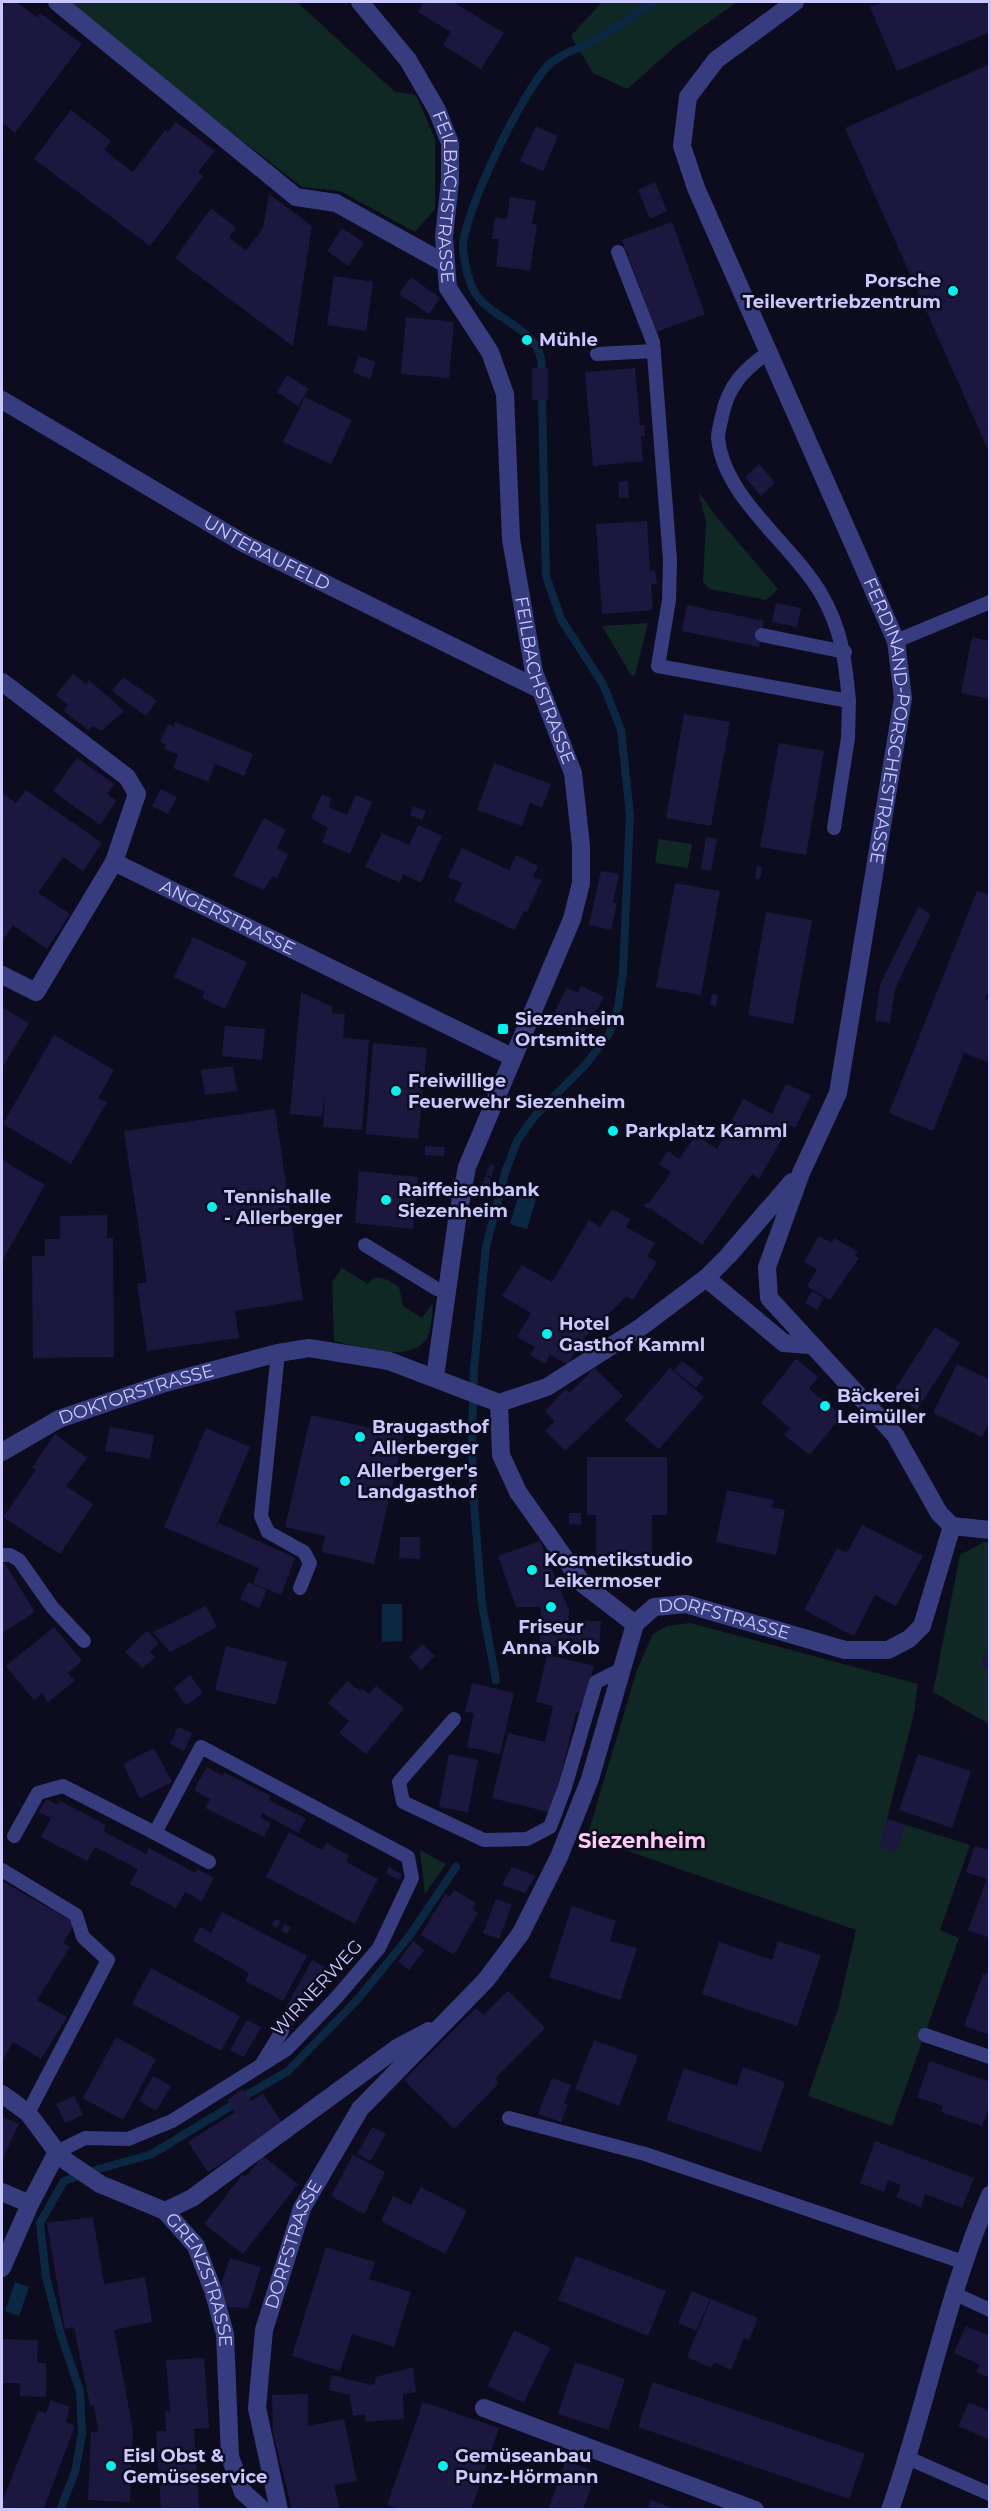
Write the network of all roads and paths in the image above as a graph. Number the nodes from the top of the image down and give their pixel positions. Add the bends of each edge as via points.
1 (57, 2) edge
2 (360, 2) edge
3 (795, 2) edge
4 (618, 252) dead end
5 (446, 264) junction
6 (653, 346) junction
7 (769, 352) junction
8 (597, 354) dead end
9 (2, 400) edge
10 (990, 602) edge
11 (762, 635) dead end
12 (896, 641) junction
13 (844, 652) junction
14 (2, 682) edge
15 (541, 690) junction
16 (849, 701) junction
17 (834, 828) dead end
18 (114, 862) junction
19 (2, 975) edge
20 (512, 1057) junction
21 (801, 1173) junction
22 (365, 1245) dead end
23 (706, 1278) junction
24 (447, 1290) junction
25 (810, 1345) junction
26 (278, 1353) junction
27 (435, 1377) junction
28 (493, 1401) junction
29 (2, 1452) edge
30 (952, 1526) junction
31 (990, 1530) edge
32 (2, 1555) edge
33 (300, 1588) dead end
34 (635, 1624) junction
35 (84, 1641) dead end
36 (620, 1670) junction
37 (454, 1719) dead end
38 (155, 1833) junction
39 (14, 1836) dead end
40 (209, 1862) dead end
41 (2, 1870) edge
42 (444, 2023) junction
43 (282, 2031) dead end
44 (925, 2035) dead end
45 (990, 2057) edge
46 (261, 2065) junction
47 (2, 2094) edge
48 (27, 2113) junction
49 (509, 2118) dead end
50 (61, 2157) junction
51 (2, 2192) edge
52 (990, 2195) edge
53 (30, 2204) junction
54 (165, 2211) junction
55 (963, 2262) junction
56 (2, 2268) edge
57 (953, 2293) junction
58 (990, 2310) edge
59 (484, 2408) dead end
60 (909, 2458) junction
61 (990, 2494) edge
62 (263, 2510) edge
63 (279, 2510) edge
64 (755, 2510) edge
65 (890, 2510) edge

1 - 5 street via 296,197 336,203
2 - 5 street, FEILBACHSTRASSE via 408,60 437,110 450,143
3 - 7 street, FERDINAND-PORSCHESTRASSE via 716,60 688,97 682,146 696,188
4 - 6 lane
5 - 15 street, FEILBACHSTRASSE via 448,288 490,352 505,394 512,539 534,672
6 - 8 lane
6 - 16 lane, FERDINAND-PORSCHESTRASSE via 670,560 669,600 658,666
7 - 12 street, FERDINAND-PORSCHESTRASSE
7 - 13 lane, FERDINAND-PORSCHESTRASSE via 750,365 726,396 718,437 731,481 819,590 838,627
9 - 15 street, UNTERAUFELD via 245,544
10 - 12 lane
11 - 13 lane
12 - 21 street, FERDINAND-PORSCHESTRASSE via 903,698 838,1093
13 - 16 lane, FERDINAND-PORSCHESTRASSE
14 - 18 street via 134,785 137,794
15 - 20 street, FEILBACHSTRASSE via 573,773 581,883 572,919
16 - 17 lane via 848,738
18 - 19 street via 36,992
18 - 20 street, ANGERSTRASSE
20 - 24 street, FEILBACHSTRASSE via 467,1167
21 - 23 street
21 - 25 street via 767,1267 769,1298
22 - 24 lane via 437,1289
23 - 25 street via 784,1343
23 - 28 street via 641,1327 547,1387
24 - 27 street, FEILBACHSTRASSE
25 - 30 street via 895,1435 939,1513
26 - 27 street, DOKTORSTRASSE via 318,1349 389,1361
26 - 29 street, DOKTORSTRASSE via 165,1383 59,1419
26 - 33 lane via 261,1516 268,1532 304,1552 309,1563
27 - 28 street, DOKTORSTRASSE
28 - 34 street via 501,1455 518,1491 584,1584
30 - 31 street
30 - 34 street, DORFSTRASSE via 922,1626 909,1639 888,1650 845,1650 686,1604 654,1607
32 - 35 lane via 19,1560 52,1607
34 - 36 street, DORFSTRASSE
36 - 37 lane via 596,1682 550,1827 527,1839 484,1840 403,1802 399,1782
36 - 42 street, DORFSTRASSE via 590,1779 559,1857 521,1933 486,1980
38 - 39 lane via 63,1786 38,1793
38 - 40 lane
38 - 46 lane, WIRNERWEG via 201,1747 408,1857 412,1878 379,1948 287,2049
41 - 48 lane via 76,1915 83,1936 108,1960
42 - 54 street, DORFSTRASSE via 397,2048 192,2198
42 - 63 street, DORFSTRASSE via 360,2109 302,2208 264,2330 257,2408
43 - 46 lane
44 - 45 lane
46 - 50 lane, WIRNERWEG via 172,2121 129,2139 86,2138
47 - 48 street, GRENZSTRASSE
48 - 50 street, GRENZSTRASSE
49 - 55 lane via 645,2154
50 - 53 street
50 - 54 street, GRENZSTRASSE via 100,2184
51 - 53 street
52 - 55 street
53 - 56 street
54 - 62 street, GRENZSTRASSE via 196,2246 213,2290 225,2334 230,2457 243,2492
55 - 57 street
57 - 58 lane
57 - 60 street
59 - 64 street
60 - 61 lane
60 - 65 street

